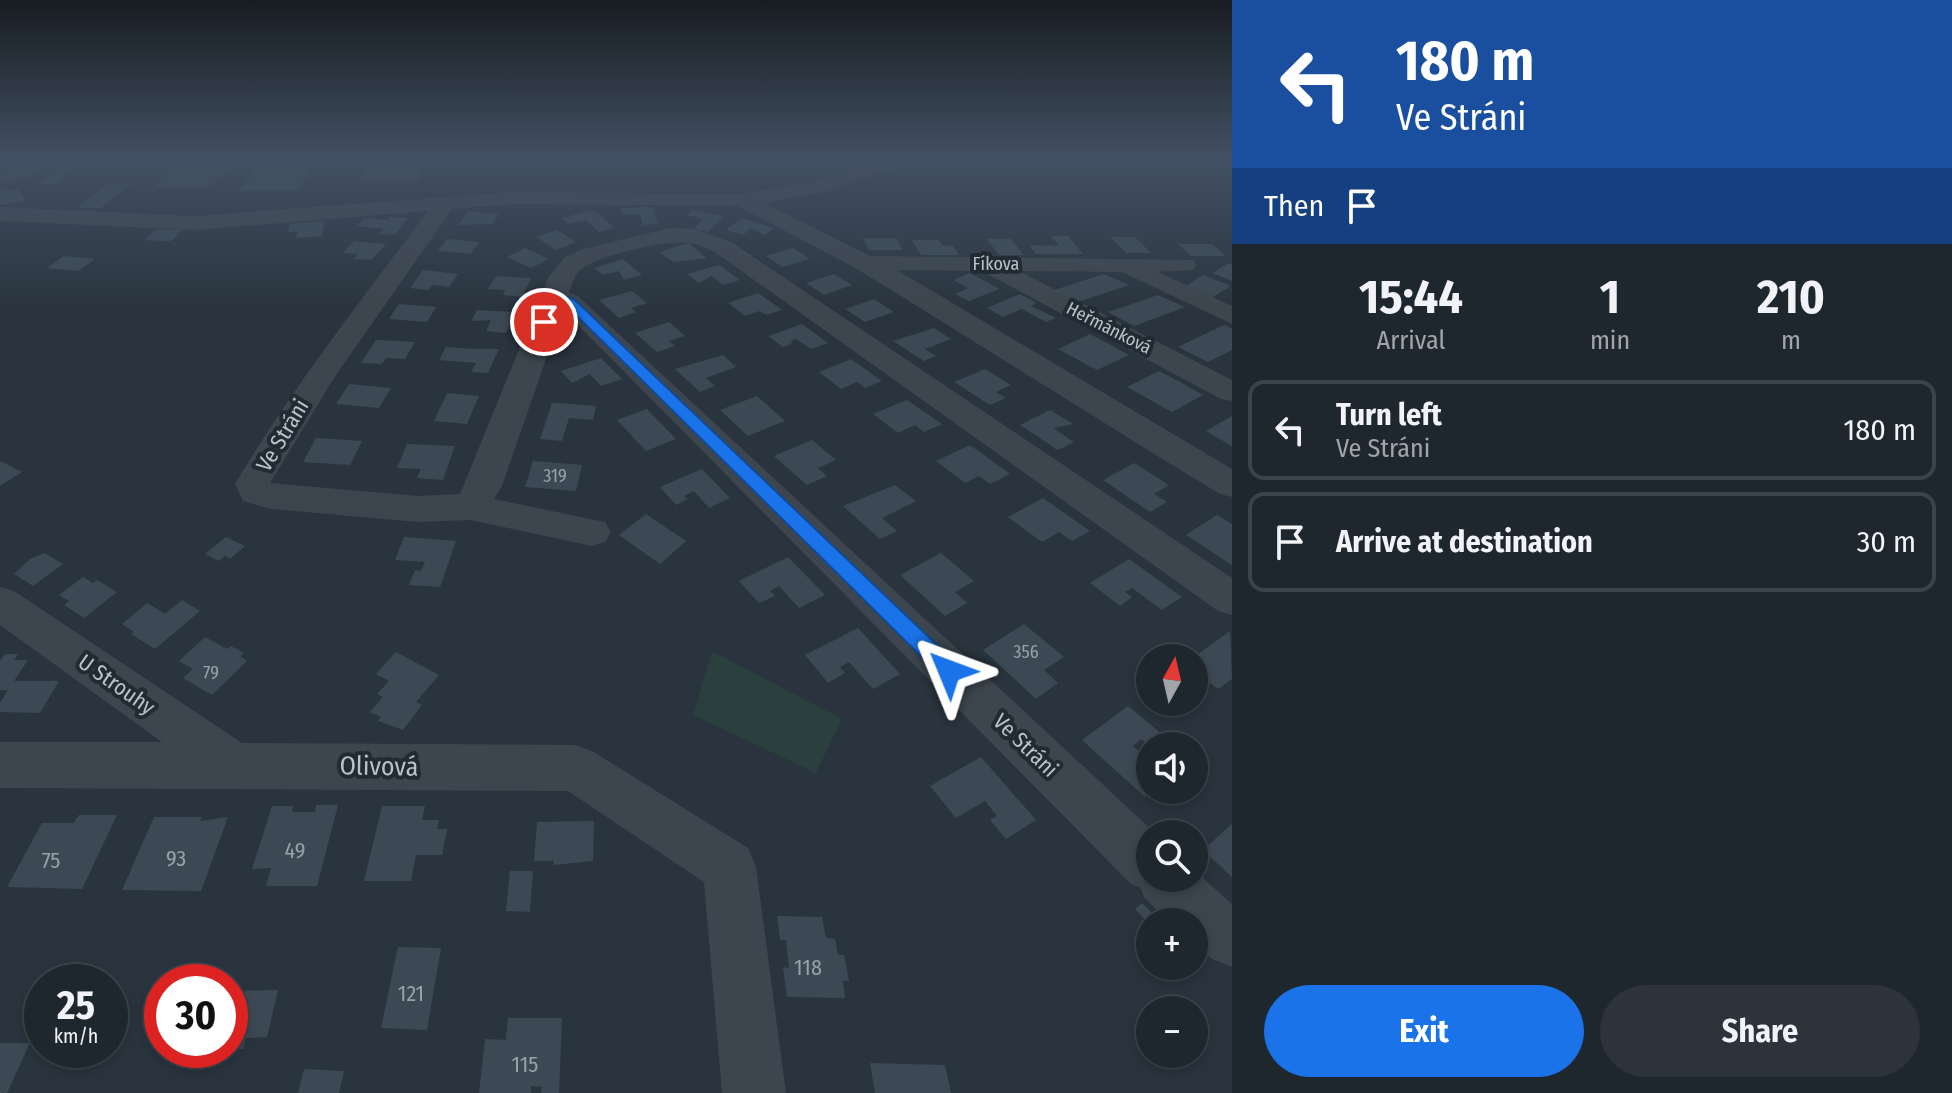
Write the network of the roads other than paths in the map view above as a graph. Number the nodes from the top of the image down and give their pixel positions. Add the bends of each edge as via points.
1 (379, 208) edge
2 (441, 208) edge
3 (758, 208) edge
4 (0, 214) edge
5 (871, 263) junction
6 (986, 264) junction
7 (1121, 265) junction
8 (1184, 265) dead end
9 (555, 295) junction
10 (1232, 316) edge
11 (1232, 392) edge
12 (1232, 485) edge
13 (471, 507) junction
14 (592, 532) dead end
15 (1232, 599) edge
16 (0, 603) edge
17 (0, 765) edge
18 (233, 765) junction
19 (1136, 851) edge
20 (1177, 892) edge
21 (1232, 939) edge
22 (754, 1093) edge

1 - 4 street via 195,223
2 - 13 street, Ve Stráni via 350,329 252,484 256,492 271,496 418,509
3 - 5 street
5 - 6 street, Fíkova
5 - 12 street
6 - 7 street, Fíkova
6 - 11 street, Heřmánková
7 - 8 street, Fíkova
7 - 10 street, Fíkova
9 - 13 street via 484,486
9 - 15 street via 562,276 588,255 670,235 709,240
9 - 19 street, Ve Stráni via 570,303
13 - 14 street, Ve Stráni
16 - 18 street, U Strouhy
17 - 18 street, Olivová
18 - 22 street, Olivová via 575,768 729,867
20 - 21 street

